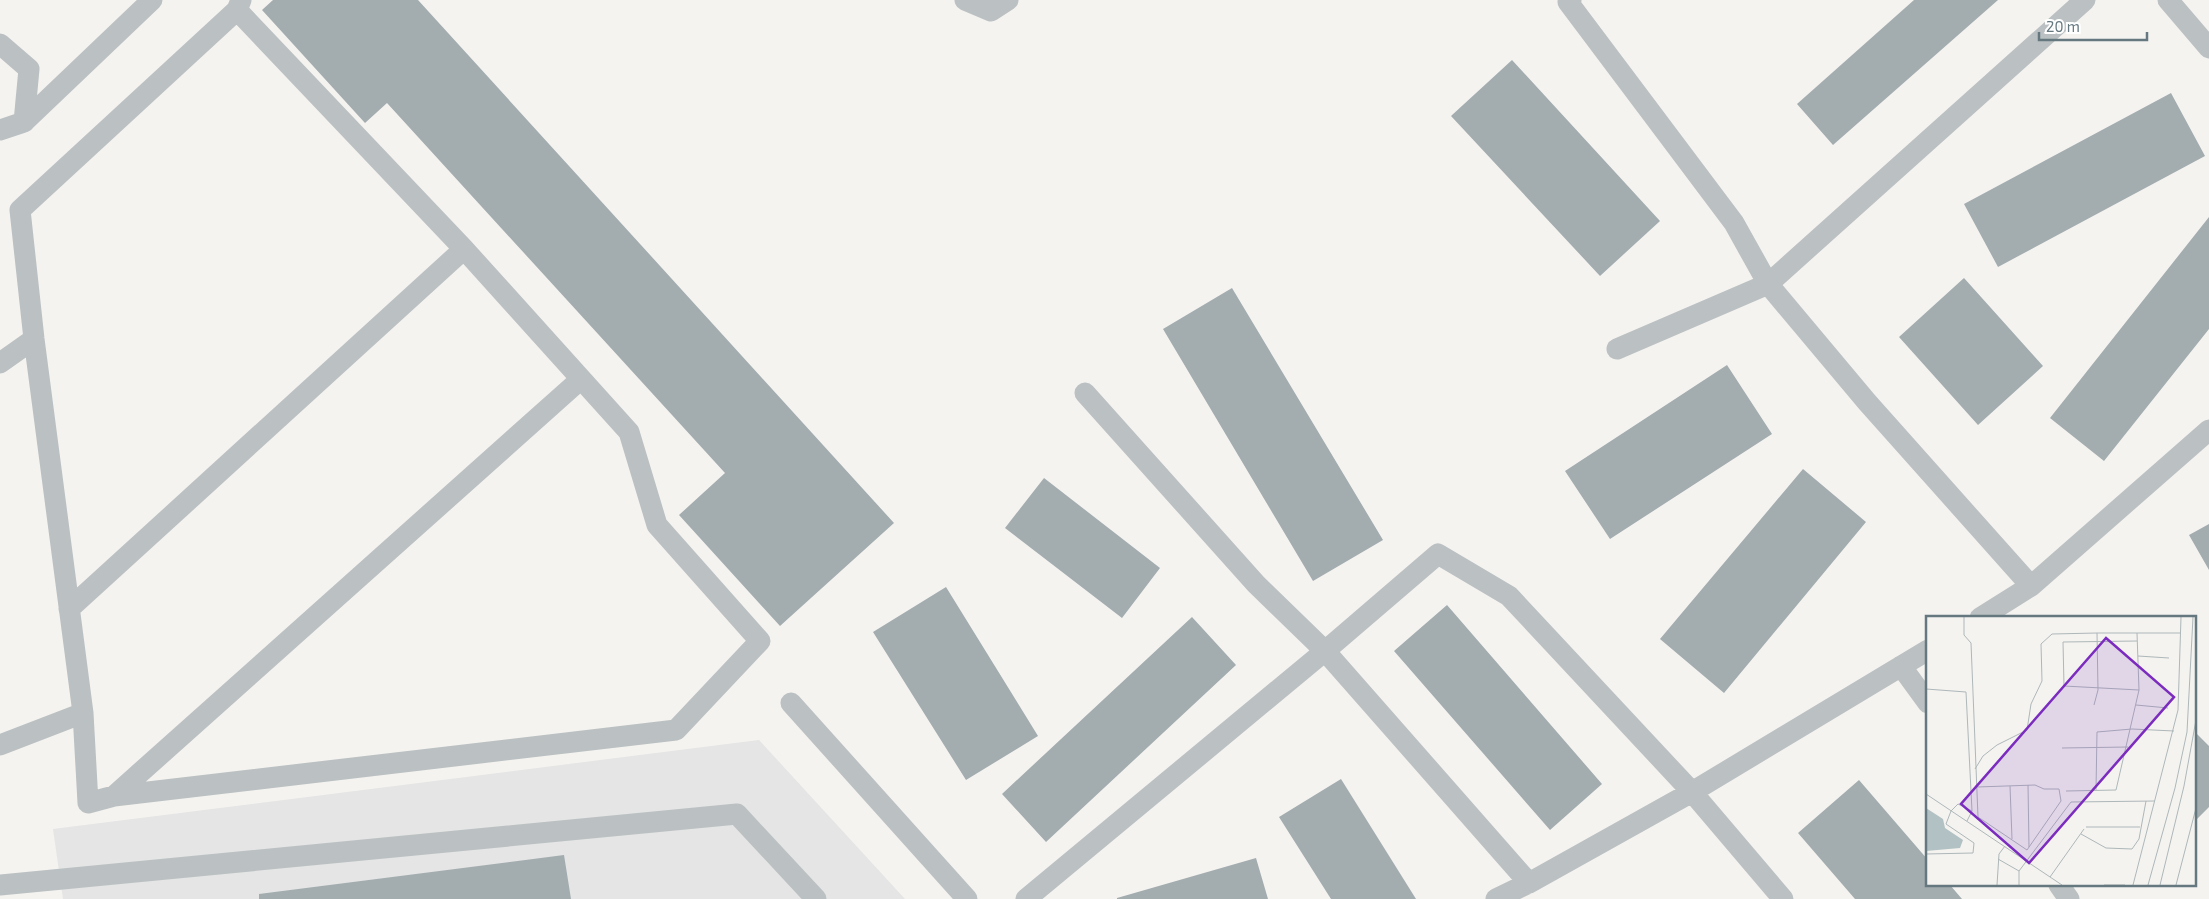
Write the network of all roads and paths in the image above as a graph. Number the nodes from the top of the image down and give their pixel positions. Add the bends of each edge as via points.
1 (152, 0) edge
2 (965, 0) edge
3 (1008, 0) edge
4 (1570, 0) edge
5 (2086, 0) edge
6 (2168, 0) edge
7 (239, 5) edge
8 (0, 44) edge
9 (2209, 48) edge
10 (24, 122) junction
11 (0, 130) edge
12 (464, 249) junction
13 (1768, 284) junction
14 (34, 339) junction
15 (1617, 349) dead end
16 (0, 363) edge
17 (581, 379) junction
18 (1085, 393) dead end
19 (2209, 430) edge
20 (2031, 586) junction
21 (70, 609) junction
22 (1983, 616) edge
23 (1325, 650) junction
24 (1926, 651) edge
25 (1901, 666) junction
26 (1926, 701) edge
27 (792, 703) dead end
28 (83, 713) junction
29 (0, 745) edge
30 (1692, 792) junction
31 (114, 796) junction
32 (1530, 883) junction
33 (0, 885) edge
34 (2060, 886) edge
35 (816, 899) edge
36 (968, 899) edge
37 (1026, 899) edge
38 (1496, 899) edge
39 (1783, 899) edge
40 (2069, 899) edge

1 - 10 lane
2 - 3 lane via 991,11
4 - 13 lane via 1568,2 1734,223
5 - 13 lane
6 - 9 lane
7 - 12 lane
7 - 14 lane via 20,210
8 - 10 lane via 29,69
10 - 11 lane
12 - 17 lane
12 - 21 lane
13 - 15 lane
13 - 20 lane via 1867,402
14 - 16 lane
14 - 21 lane
17 - 31 lane
17 - 31 lane via 629,432 657,525 760,641 676,730
18 - 23 lane via 1256,584
19 - 20 lane
20 - 22 lane
21 - 28 lane
23 - 30 lane via 1438,554 1509,596
23 - 32 lane
23 - 37 lane
24 - 25 lane
25 - 26 lane
25 - 30 lane
27 - 36 lane
28 - 29 lane
28 - 31 lane via 88,803
30 - 32 lane
30 - 39 lane
32 - 38 lane
33 - 35 lane via 737,814
34 - 40 lane

